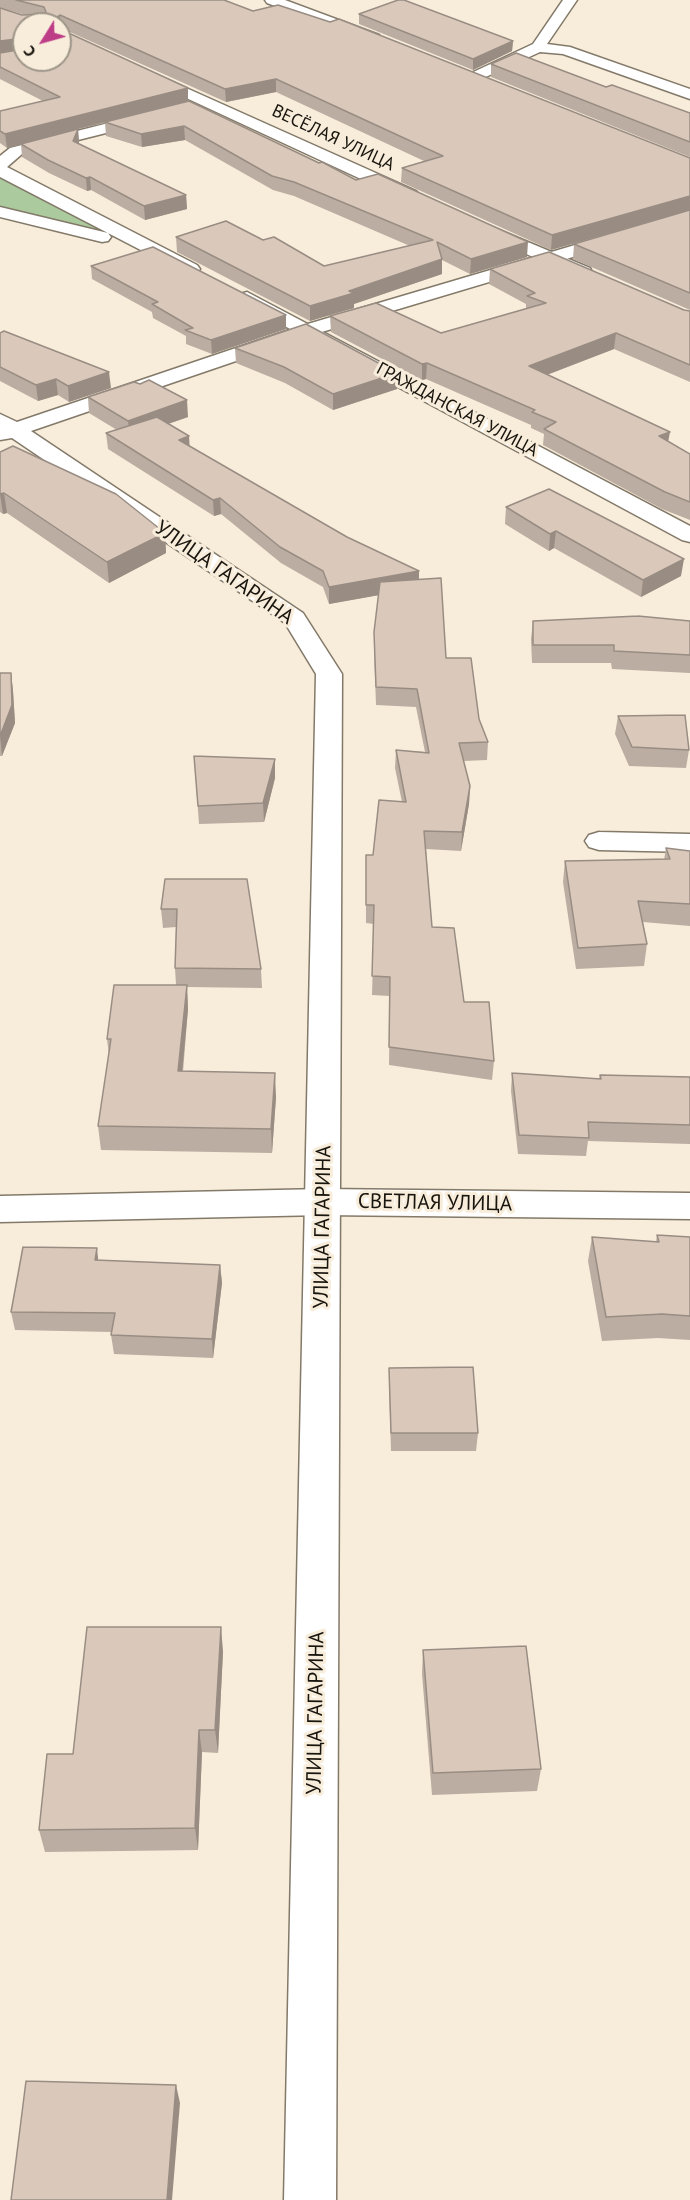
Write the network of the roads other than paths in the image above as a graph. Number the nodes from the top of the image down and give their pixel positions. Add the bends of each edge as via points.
1 (272, 0) edge
2 (570, 0) edge
3 (388, 44) edge
4 (538, 47) junction
5 (135, 69) edge
6 (494, 87) edge
7 (690, 94) edge
8 (209, 103) junction
9 (187, 108) edge
10 (165, 114) edge
11 (0, 165) edge
12 (0, 170) edge
13 (422, 200) edge
14 (0, 212) edge
15 (690, 216) edge
16 (475, 224) edge
17 (148, 247) junction
18 (549, 258) junction
19 (593, 277) edge
20 (208, 278) edge
21 (228, 288) edge
22 (308, 330) junction
23 (5, 428) edge
24 (690, 535) edge
25 (599, 841) dead end
26 (690, 843) edge
27 (323, 1202) junction
28 (690, 1206) edge
29 (0, 1209) edge
30 (310, 2200) edge

1 - 3 street
2 - 4 street
4 - 6 street via 467,76
4 - 7 street via 565,50
5 - 8 street, ВЕСЁЛАЯ УЛИЦА
8 - 9 street
8 - 13 street, ВЕСЁЛАЯ УЛИЦА
10 - 11 street via 16,151
12 - 17 street
14 - 17 street
15 - 18 street
16 - 18 street
17 - 20 street
18 - 19 street
18 - 22 street
21 - 22 street, ГРАЖДАНСКАЯ УЛИЦА
22 - 23 street
22 - 24 street, ГРАЖДАНСКАЯ УЛИЦА
23 - 27 street, УЛИЦА ГАГАРИНА via 294,618 330,674
25 - 26 street
27 - 28 street, СВЕТЛАЯ УЛИЦА
27 - 29 street, СВЕТЛАЯ УЛИЦА
27 - 30 street, УЛИЦА ГАГАРИНА

